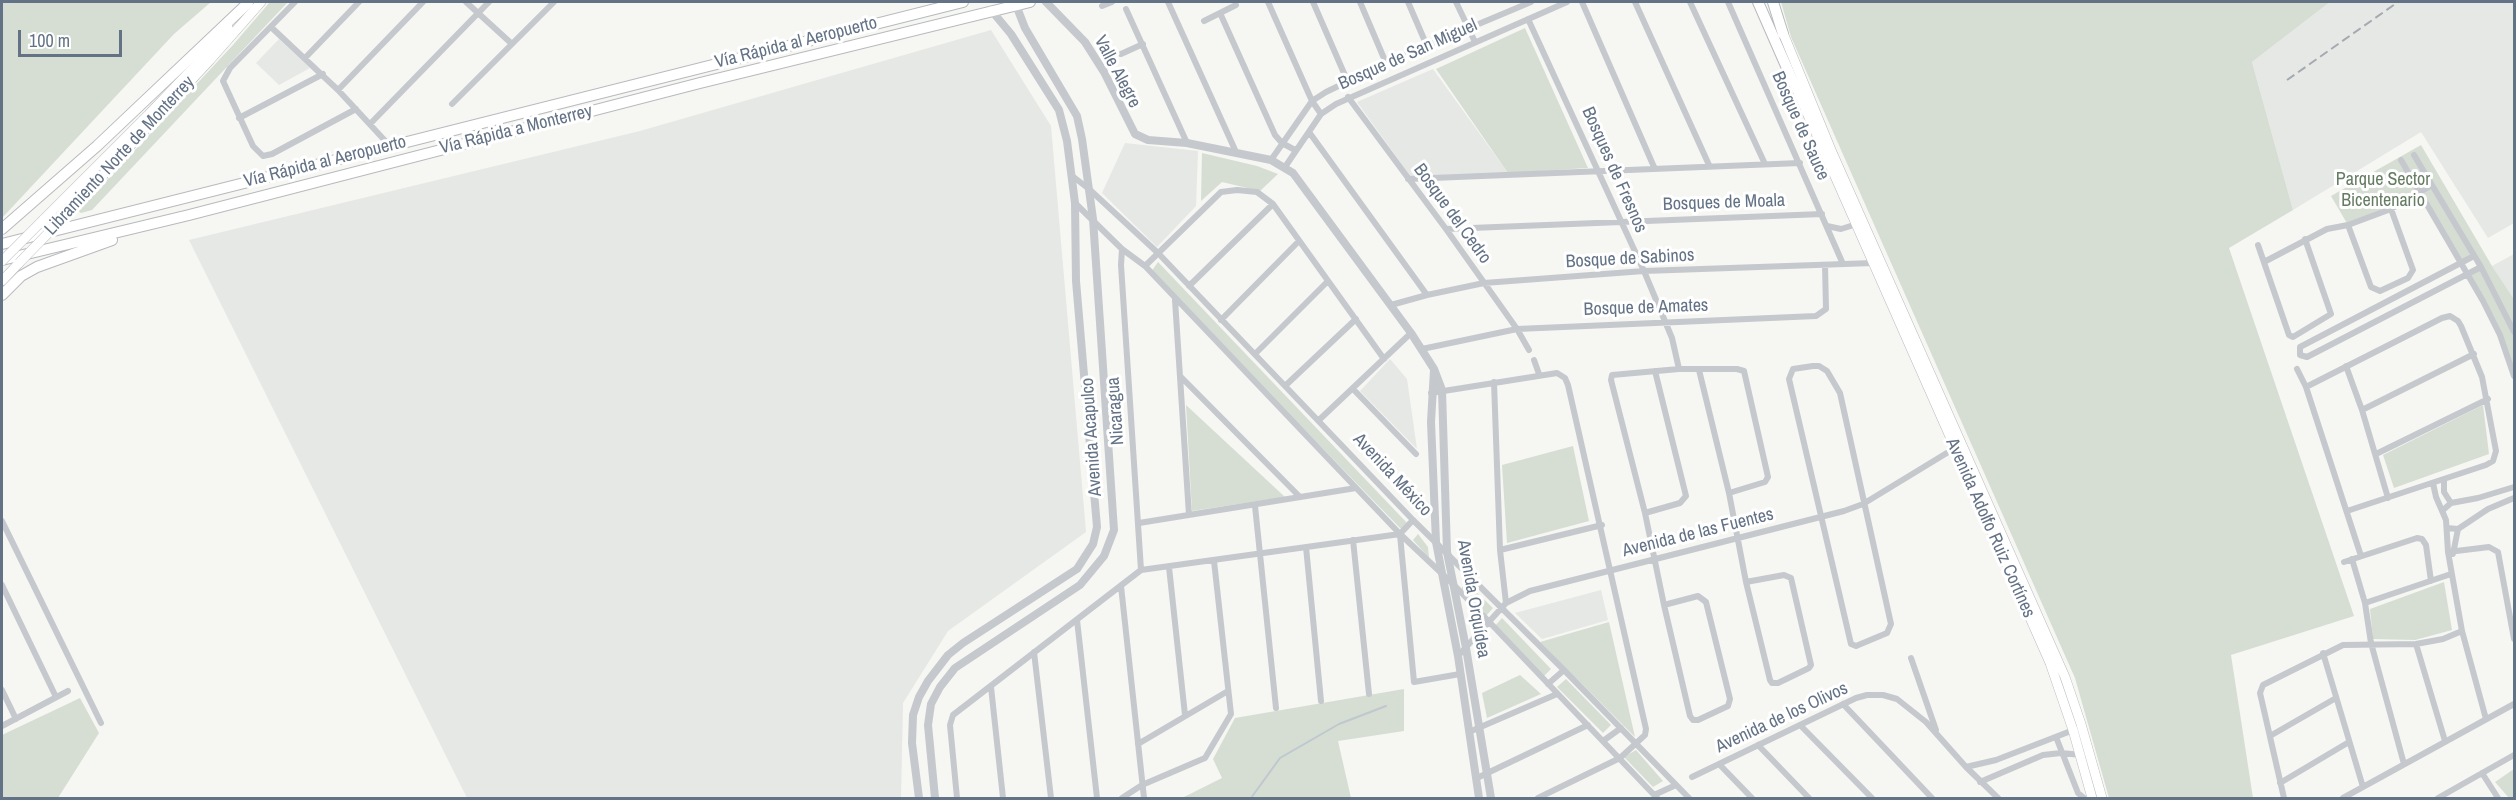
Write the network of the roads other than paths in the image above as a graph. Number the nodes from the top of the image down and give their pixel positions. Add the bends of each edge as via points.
1 (261, 2) edge
2 (295, 2) edge
3 (359, 2) edge
4 (423, 2) edge
5 (466, 2) edge
6 (489, 2) edge
7 (554, 2) edge
8 (963, 2) edge
9 (1030, 2) edge
10 (1046, 2) edge
11 (1112, 2) edge
12 (1168, 2) edge
13 (1268, 2) edge
14 (1313, 2) edge
15 (1359, 2) edge
16 (1408, 2) edge
17 (1456, 2) edge
18 (1507, 2) edge
19 (1531, 2) edge
20 (1567, 2) edge
21 (1582, 2) edge
22 (1635, 2) edge
23 (1690, 2) edge
24 (1728, 2) edge
25 (1758, 2) edge
26 (1763, 2) edge
27 (1770, 2) edge
28 (249, 4) edge
29 (1016, 5) junction
30 (1236, 5) dead end
31 (1102, 6) dead end
32 (1126, 9) dead end
33 (991, 10) junction
34 (1511, 10) junction
35 (478, 13) junction
36 (1220, 13) junction
37 (1528, 19) junction
38 (1204, 21) dead end
39 (271, 27) junction
40 (1025, 28) junction
41 (1468, 28) junction
42 (1011, 34) junction
43 (1783, 34) joint
44 (1474, 42) junction
45 (512, 44) junction
46 (1143, 44) junction
47 (1427, 46) junction
48 (1121, 54) dead end
49 (305, 58) junction
50 (1386, 63) junction
51 (323, 74) junction
52 (1347, 80) junction
53 (1794, 84) junction
54 (339, 90) junction
55 (1348, 97) junction
56 (1312, 101) junction
57 (452, 104) dead end
58 (356, 109) junction
59 (1321, 114) junction
60 (239, 118) junction
61 (370, 124) junction
62 (1309, 132) junction
63 (1282, 143) junction
64 (1187, 144) junction
65 (389, 145) junction
66 (1295, 150) junction
67 (1236, 152) junction
68 (2414, 155) dead end
69 (1271, 160) junction
70 (2401, 160) dead end
71 (1800, 163) junction
72 (1765, 164) junction
73 (1709, 165) junction
74 (1285, 167) junction
75 (1654, 167) junction
76 (1598, 171) junction
77 (1071, 175) junction
78 (1408, 179) junction
79 (2432, 185) junction
80 (1089, 189) junction
81 (2419, 192) junction
82 (1075, 203) junction
83 (1273, 204) junction
84 (2391, 210) junction
85 (1822, 214) junction
86 (189, 215) junction
87 (1093, 219) junction
88 (1620, 222) junction
89 (1856, 225) junction
90 (2348, 225) junction
91 (1827, 226) junction
92 (2, 228) edge
93 (1446, 230) junction
94 (1867, 231) junction
95 (2305, 239) junction
96 (1299, 241) junction
97 (2, 244) edge
98 (2258, 245) dead end
99 (1122, 249) junction
100 (1875, 249) junction
101 (1158, 253) junction
102 (2474, 256) junction
103 (2, 260) edge
104 (2264, 262) junction
105 (1873, 263) junction
106 (2461, 263) junction
107 (1843, 264) junction
108 (1825, 265) junction
109 (1145, 266) junction
110 (2481, 267) junction
111 (1644, 272) junction
112 (2467, 274) junction
113 (2, 281) edge
114 (1328, 281) junction
115 (1484, 283) junction
116 (1189, 286) junction
117 (2, 295) edge
118 (1427, 295) junction
119 (1175, 299) junction
120 (1391, 305) junction
121 (1356, 319) junction
122 (1221, 320) junction
123 (1665, 323) junction
124 (1517, 329) junction
125 (2514, 332) edge
126 (1411, 333) junction
127 (1422, 349) junction
128 (1529, 350) dead end
129 (1255, 354) junction
130 (2474, 354) junction
131 (1384, 359) junction
132 (1534, 360) dead end
133 (2346, 366) junction
134 (1434, 369) junction
135 (1679, 369) junction
136 (2297, 369) dead end
137 (1655, 370) junction
138 (1699, 370) junction
139 (1539, 374) junction
140 (2514, 376) edge
141 (1181, 377) junction
142 (1494, 382) junction
143 (1286, 385) junction
144 (2306, 387) junction
145 (1353, 389) junction
146 (1442, 390) junction
147 (1431, 393) junction
148 (2488, 399) junction
149 (2362, 410) junction
150 (1319, 420) junction
151 (1958, 446) junction
152 (1416, 454) dead end
153 (2376, 454) junction
154 (2444, 479) junction
155 (2433, 483) junction
156 (2514, 487) edge
157 (1356, 488) junction
158 (1729, 493) junction
159 (1300, 497) junction
160 (2388, 498) junction
161 (2514, 498) edge
162 (2451, 503) junction
163 (1863, 504) junction
164 (1255, 506) junction
165 (2443, 510) junction
166 (2347, 511) junction
167 (1645, 513) junction
168 (1189, 515) junction
169 (1822, 518) junction
170 (1413, 520) junction
171 (2, 521) edge
172 (1139, 523) junction
173 (1602, 525) junction
174 (2447, 528) junction
175 (2458, 530) junction
176 (1400, 534) junction
177 (1737, 539) junction
178 (1353, 540) junction
179 (1436, 542) junction
180 (1306, 547) junction
181 (1500, 550) junction
182 (1447, 552) junction
183 (2451, 552) junction
184 (1261, 553) junction
185 (2361, 556) junction
186 (2352, 559) junction
187 (1655, 560) junction
188 (1214, 561) junction
189 (2343, 562) dead end
190 (1169, 567) junction
191 (1142, 570) junction
192 (1611, 570) junction
193 (1442, 574) junction
194 (2451, 574) junction
195 (2431, 581) junction
196 (1746, 582) junction
197 (2, 585) edge
198 (1121, 586) junction
199 (1455, 586) junction
200 (2365, 603) junction
201 (1504, 605) junction
202 (1664, 605) junction
203 (1077, 620) junction
204 (1488, 624) junction
205 (2462, 631) junction
206 (2514, 639) edge
207 (2371, 643) junction
208 (2416, 644) junction
209 (1466, 648) junction
210 (1035, 652) junction
211 (2323, 653) junction
212 (1458, 656) junction
213 (1911, 658) dead end
214 (1564, 670) junction
215 (1460, 674) junction
216 (1548, 684) junction
217 (991, 687) junction
218 (2, 690) edge
219 (68, 691) dead end
220 (1228, 691) junction
221 (1369, 694) dead end
222 (1557, 694) junction
223 (56, 697) junction
224 (2336, 698) junction
225 (1321, 701) dead end
226 (1843, 704) junction
227 (2514, 704) edge
228 (1276, 708) dead end
229 (1185, 715) junction
230 (16, 719) junction
231 (2486, 720) junction
232 (101, 723) dead end
233 (1588, 725) junction
234 (1800, 725) junction
235 (2, 726) edge
236 (1480, 728) junction
237 (1621, 728) junction
238 (2073, 730) junction
239 (1469, 732) junction
240 (1937, 734) junction
241 (2270, 735) junction
242 (2055, 737) junction
243 (1603, 741) junction
244 (2445, 741) junction
245 (2349, 742) junction
246 (1138, 744) junction
247 (1636, 744) junction
248 (1758, 745) junction
249 (2084, 751) junction
250 (2061, 753) junction
251 (2514, 755) edge
252 (1620, 758) junction
253 (1719, 764) junction
254 (2403, 764) junction
255 (1966, 767) junction
256 (2482, 773) junction
257 (1488, 774) junction
258 (1692, 777) dead end
259 (1477, 778) junction
260 (1980, 782) junction
261 (2280, 783) junction
262 (1142, 785) junction
263 (1676, 785) junction
264 (2363, 787) junction
265 (1656, 797) edge
266 (919, 798) edge
267 (935, 798) edge
268 (957, 798) edge
269 (1003, 798) edge
270 (1051, 798) edge
271 (1097, 798) edge
272 (1122, 798) edge
273 (1144, 798) edge
274 (1479, 798) edge
275 (1491, 798) edge
276 (1538, 798) edge
277 (1689, 798) edge
278 (1752, 798) edge
279 (1809, 798) edge
280 (1872, 798) edge
281 (1932, 798) edge
282 (1998, 798) edge
283 (2084, 798) edge
284 (2092, 798) edge
285 (2102, 798) edge
286 (2284, 798) edge
287 (2343, 798) edge
288 (2441, 798) edge
289 (2498, 798) edge

1 - 28 main road, Libramiento Norte de Monterrey
2 - 39 street
3 - 49 street
4 - 54 street
5 - 35 street
6 - 35 street
7 - 45 street
8 - 65 highway, Vía Rápida al Aeropuerto
9 - 29 highway, Vía Rápida a Monterrey
10 - 64 street, Valle Alegre via 1085,42 1135,134 1148,140
11 - 31 street
12 - 67 street
13 - 56 street
14 - 52 street
15 - 50 street
16 - 47 street
17 - 41 street
18 - 34 street
19 - 34 street, Bosque de San Miguel
20 - 37 street, Bosque de San Miguel
21 - 75 street
22 - 73 street
23 - 72 street
24 - 71 street, Bosque de Sauce
25 - 53 highway
26 - 53 main road, Avenida Adolfo Ruiz Cortínes
27 - 43 highway
28 - 92 highway via 97,146
28 - 103 main road, bridge via 212,48
28 - 113 main road, Libramiento Norte de Monterrey, bridge via 217,53
29 - 33 highway, Vía Rápida a Monterrey
29 - 40 street, Avenida Acapulco
30 - 36 street
32 - 46 street
33 - 42 street, Avenida Acapulco
33 - 86 highway, Vía Rápida a Monterrey
34 - 41 street, Bosque de San Miguel
35 - 45 street
35 - 61 street
36 - 38 street
36 - 63 street
37 - 44 street, Bosque de San Miguel
37 - 76 street, Bosques de Fresnos
39 - 49 street
39 - 60 street via 230,68 223,81
40 - 42 street
40 - 80 street, Avenida Acapulco via 1077,116
41 - 44 street
41 - 47 street, Bosque de San Miguel
42 - 77 street, Avenida Acapulco via 1059,110
43 - 94 main road
44 - 55 street, Bosque de San Miguel
45 - 57 street
46 - 48 street
46 - 64 street
47 - 50 street, Bosque de San Miguel
49 - 51 street
50 - 52 street, Bosque de San Miguel
51 - 54 street
51 - 60 street
52 - 56 street, Bosque de San Miguel
53 - 89 main road, Avenida Adolfo Ruiz Cortínes
54 - 58 street
55 - 59 street, Bosque de San Miguel
55 - 78 street, Bosque del Cedro
56 - 59 street
56 - 63 street, Bosque de San Miguel
58 - 60 street via 263,156 256,151
58 - 61 street
59 - 62 street, Bosque de San Miguel
61 - 65 street
62 - 66 street, Bosque de San Miguel
62 - 118 street
63 - 66 street
63 - 69 street, Bosque de San Miguel
64 - 67 street
65 - 97 highway, Vía Rápida al Aeropuerto
66 - 74 street, Bosque de San Miguel
67 - 69 street
68 - 79 street
69 - 74 street, Avenida Orquídea
70 - 81 street
71 - 72 street
71 - 85 street, Bosque de Sauce
72 - 73 street
73 - 75 street
74 - 120 street, Avenida Orquídea
75 - 76 street
76 - 78 street
76 - 88 street, Bosques de Fresnos
77 - 80 street, Avenida México
77 - 82 street, Avenida Acapulco
78 - 93 street, Bosque del Cedro
79 - 81 street
79 - 102 street
80 - 87 street, Avenida Acapulco
80 - 101 street, Avenida México
81 - 84 street
81 - 106 street
82 - 87 street, Avenida México
82 - 266 street, Avenida Acapulco via 1076,281 1098,527 1077,569 963,643 928,681 913,715 912,743
83 - 96 street
83 - 101 street via 1257,192 1221,192
83 - 116 street
84 - 90 street
84 - 90 street via 2413,270 2408,278 2380,291 2371,287
85 - 88 street, Bosques de Moala
85 - 91 street, Bosque de Sauce
86 - 103 highway, Vía Rápida a Monterrey
86 - 117 highway via 46,263 21,276
87 - 99 street, Avenida México
87 - 267 street, Avenida Acapulco via 1114,530 1104,556 1080,585 955,668 940,687 928,725
88 - 93 street, Bosques de Moala
88 - 111 street, Bosques de Fresnos
89 - 91 street via 1841,229
89 - 94 street
89 - 105 main road, Avenida Adolfo Ruiz Cortínes
90 - 95 street
91 - 107 street, Bosque de Sauce
93 - 115 street, Bosque del Cedro
94 - 100 main road
95 - 104 street
95 - 104 street via 2331,310 2330,316 2293,337 2289,335
96 - 114 street
96 - 122 street
98 - 104 street
99 - 109 street, Avenida México
99 - 172 street, Nicaragua
100 - 105 street via 1878,262
100 - 151 main road
101 - 109 street
101 - 116 street, Avenida México
102 - 106 street
102 - 110 street
105 - 107 street, Bosque de Sabinos
105 - 151 main road, Avenida Adolfo Ruiz Cortínes
106 - 112 street
106 - 112 street via 2301,347 2300,355 2307,357
107 - 108 street, Bosque de Sabinos
108 - 111 street, Bosque de Sabinos
108 - 123 street, Bosque de Amates via 1826,309 1821,315
109 - 119 street, Avenida México
110 - 112 street
110 - 125 street
111 - 115 street, Bosque de Sabinos
111 - 123 street, Bosques de Fresnos
112 - 140 street via 2500,335
114 - 121 street
114 - 129 street
115 - 118 street, Bosque de Sabinos
115 - 124 street, Bosque del Cedro
116 - 122 street, Avenida México
118 - 120 street, Bosque de Sabinos
119 - 141 street
119 - 157 street, Avenida México
120 - 126 street, Avenida Orquídea
121 - 131 street
121 - 143 street
122 - 129 street, Avenida México
123 - 124 street, Bosque de Amates
123 - 135 street, Bosques de Fresnos
124 - 127 street, Bosque de Amates
124 - 128 street, Bosque del Cedro
126 - 127 street, Avenida Orquídea
126 - 131 street
127 - 134 street, Avenida Orquídea
129 - 143 street, Avenida México
130 - 133 street via 2461,326 2450,316
130 - 148 street
130 - 149 street
131 - 145 street
132 - 139 street
133 - 144 street
133 - 149 street
134 - 146 street, Avenida Orquídea
134 - 147 street, Avenida Orquídea
135 - 137 street
135 - 138 street
136 - 144 street
137 - 167 street via 1685,492 1680,503
137 - 167 street via 1617,373 1611,380
138 - 158 street
138 - 158 street via 1737,369 1746,376 1768,474 1765,482
139 - 142 street
139 - 173 street via 1562,374 1568,385
141 - 159 street
141 - 168 street
142 - 146 street
142 - 181 street
143 - 150 street, Avenida México
144 - 166 street
145 - 150 street
145 - 152 street
146 - 147 street
146 - 182 street, Avenida Orquídea
147 - 179 street, Avenida Orquídea
148 - 153 street
148 - 154 street via 2496,451 2490,464
149 - 153 street
150 - 170 street, Avenida México
151 - 163 street, Avenida de las Fuentes
151 - 238 main road, Avenida Adolfo Ruiz Cortínes via 2050,663
151 - 249 main road via 2065,677
153 - 160 street
154 - 155 street
154 - 162 street via 2444,492
155 - 160 street
155 - 165 street
156 - 162 street
157 - 159 street
157 - 176 street, Avenida México
158 - 177 street
159 - 164 street
160 - 166 street
161 - 175 street via 2488,508
162 - 165 street
163 - 169 street, Avenida de las Fuentes
163 - 169 street via 1891,624 1887,633 1853,646
163 - 169 street via 1840,393 1827,371 1819,366 1797,367 1790,372 1789,382
164 - 168 street
164 - 184 street
165 - 174 street
166 - 185 street
167 - 187 street
168 - 172 street
169 - 177 street, Avenida de las Fuentes
170 - 176 street
170 - 179 street, Avenida México
171 - 232 street
172 - 191 street, Nicaragua
173 - 181 street
173 - 192 street
174 - 175 street
174 - 183 street
175 - 183 street
176 - 178 street
176 - 193 street, Avenida México
176 - 215 street via 1414,682
177 - 187 street, Avenida de las Fuentes
177 - 196 street
178 - 180 street
178 - 221 street
179 - 182 street, Avenida México
179 - 193 street, Avenida Orquídea
180 - 184 street
180 - 225 street
181 - 201 street
182 - 199 street, Avenida Orquídea
182 - 201 street, Avenida México
183 - 194 street
183 - 206 street via 2488,547 2498,552
184 - 188 street
184 - 228 street
185 - 186 street
185 - 195 street via 2413,538 2422,539
186 - 189 street
186 - 200 street
187 - 192 street, Avenida de las Fuentes
187 - 202 street
188 - 190 street
188 - 220 street
190 - 191 street
190 - 229 street
191 - 198 street
192 - 201 street, Avenida de las Fuentes via 1530,591
192 - 247 street via 1646,729
193 - 199 street, Avenida México
193 - 212 street, Avenida Orquídea
194 - 195 street
194 - 205 street
195 - 200 street
196 - 196 street via 1772,683 1810,667 1791,578 1784,575
197 - 223 street
198 - 203 street
198 - 246 street
199 - 204 street, Avenida México
199 - 209 street, Avenida Orquídea
200 - 207 street
201 - 204 street, Avenida de las Fuentes
201 - 214 street, Avenida México
202 - 202 street via 1690,716 1698,720 1728,706 1729,695 1705,599 1698,596
203 - 210 street
203 - 271 street
204 - 209 street, Avenida de las Fuentes
204 - 216 street, Avenida México
205 - 208 street
205 - 231 street
207 - 208 street
207 - 211 street via 2343,645
207 - 254 street
208 - 244 street
209 - 212 street, Avenida de las Fuentes
209 - 236 street, Avenida Orquídea
210 - 217 street
210 - 270 street
211 - 224 street
211 - 241 street via 2263,685 2260,693
212 - 215 street, Avenida Orquídea
213 - 240 street
214 - 216 street
214 - 237 street, Avenida México
215 - 239 street, Avenida Orquídea
216 - 222 street, Avenida México
217 - 268 street via 953,715 950,725
217 - 269 street
218 - 230 street
219 - 223 street
220 - 229 street
220 - 262 street via 1230,714 1204,758
222 - 233 street, Avenida México
222 - 236 street
223 - 230 street
224 - 241 street
224 - 245 street
226 - 234 street, Avenida de los Olivos
226 - 240 street, Avenida de los Olivos via 1867,695 1897,699
226 - 281 street
227 - 231 street
229 - 246 street
230 - 235 street
231 - 244 street
233 - 243 street, Avenida México
233 - 257 street
234 - 248 street, Avenida de los Olivos
234 - 280 street
236 - 239 street
236 - 257 street, Avenida Orquídea
237 - 243 street
237 - 247 street, Avenida México
238 - 242 street
238 - 249 main road, Avenida Adolfo Ruiz Cortínes
239 - 259 street, Avenida Orquídea
240 - 255 street, Avenida de los Olivos
241 - 261 street
242 - 250 street
242 - 255 street
243 - 252 street, Avenida México
244 - 254 street
245 - 261 street
245 - 264 street
246 - 262 street
247 - 252 street
247 - 263 street, Avenida México
248 - 253 street, Avenida de los Olivos
248 - 279 street
249 - 250 street
249 - 284 main road, Avenida Adolfo Ruiz Cortínes
249 - 285 main road
250 - 260 street via 2034,758
250 - 283 street via 2078,793
251 - 256 street
252 - 265 street, Avenida México
252 - 276 street
253 - 258 street, Avenida de los Olivos
253 - 278 street
254 - 264 street
255 - 260 street, Avenida de los Olivos
256 - 288 street
256 - 289 street
257 - 259 street
257 - 275 street, Avenida Orquídea
259 - 274 street, Avenida Orquídea
260 - 282 street, Avenida de los Olivos
261 - 286 street
262 - 272 street
262 - 273 street
263 - 265 street
263 - 277 street, Avenida México
264 - 287 street

